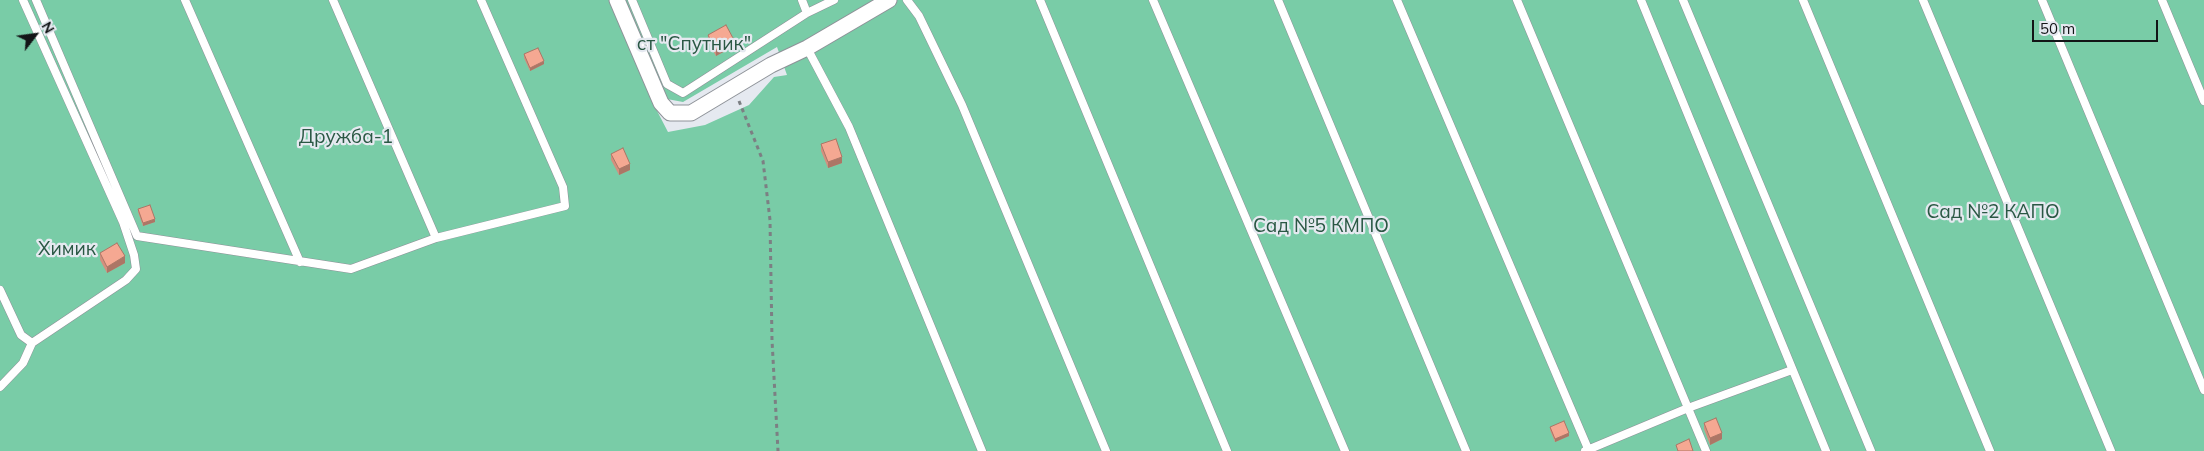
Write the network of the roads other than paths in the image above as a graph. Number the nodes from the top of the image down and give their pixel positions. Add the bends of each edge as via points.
1 (23, 0) edge
2 (36, 0) edge
3 (185, 0) edge
4 (333, 0) edge
5 (481, 0) edge
6 (617, 0) edge
7 (632, 0) edge
8 (802, 0) edge
9 (834, 0) edge
10 (889, 0) edge
11 (907, 0) edge
12 (1040, 0) edge
13 (1153, 0) edge
14 (1278, 0) edge
15 (1397, 0) edge
16 (1517, 0) edge
17 (1641, 0) edge
18 (1683, 0) edge
19 (1803, 0) edge
20 (1923, 0) edge
21 (2042, 0) edge
22 (2162, 0) edge
23 (807, 13) junction
24 (807, 48) junction
25 (2204, 100) edge
26 (436, 238) junction
27 (300, 262) junction
28 (0, 290) edge
29 (32, 343) junction
30 (1792, 370) junction
31 (0, 387) edge
32 (2204, 390) edge
33 (1688, 408) junction
34 (982, 451) edge
35 (1106, 451) edge
36 (1226, 451) edge
37 (1344, 451) edge
38 (1466, 451) edge
39 (1587, 451) edge
40 (1706, 451) edge
41 (1826, 451) edge
42 (1871, 451) edge
43 (1990, 451) edge
44 (2111, 451) edge

1 - 29 lane via 122,222 136,269 126,280
2 - 27 lane via 138,236
3 - 27 lane
4 - 26 lane
5 - 26 lane via 563,187 565,206
6 - 24 street via 661,103 670,113 691,113 771,65
7 - 23 lane via 667,84 683,92
8 - 23 lane
9 - 23 lane
10 - 24 street
11 - 35 lane via 919,16 962,105
12 - 36 lane
13 - 37 lane
14 - 38 lane
15 - 39 lane
16 - 33 lane
17 - 30 lane
18 - 42 lane
19 - 43 lane
20 - 44 lane
21 - 32 lane
22 - 25 lane
24 - 34 lane via 849,127
26 - 27 lane via 351,269
28 - 29 lane via 21,335
29 - 31 lane via 23,363
30 - 33 lane
30 - 41 lane
33 - 39 lane
33 - 40 lane

